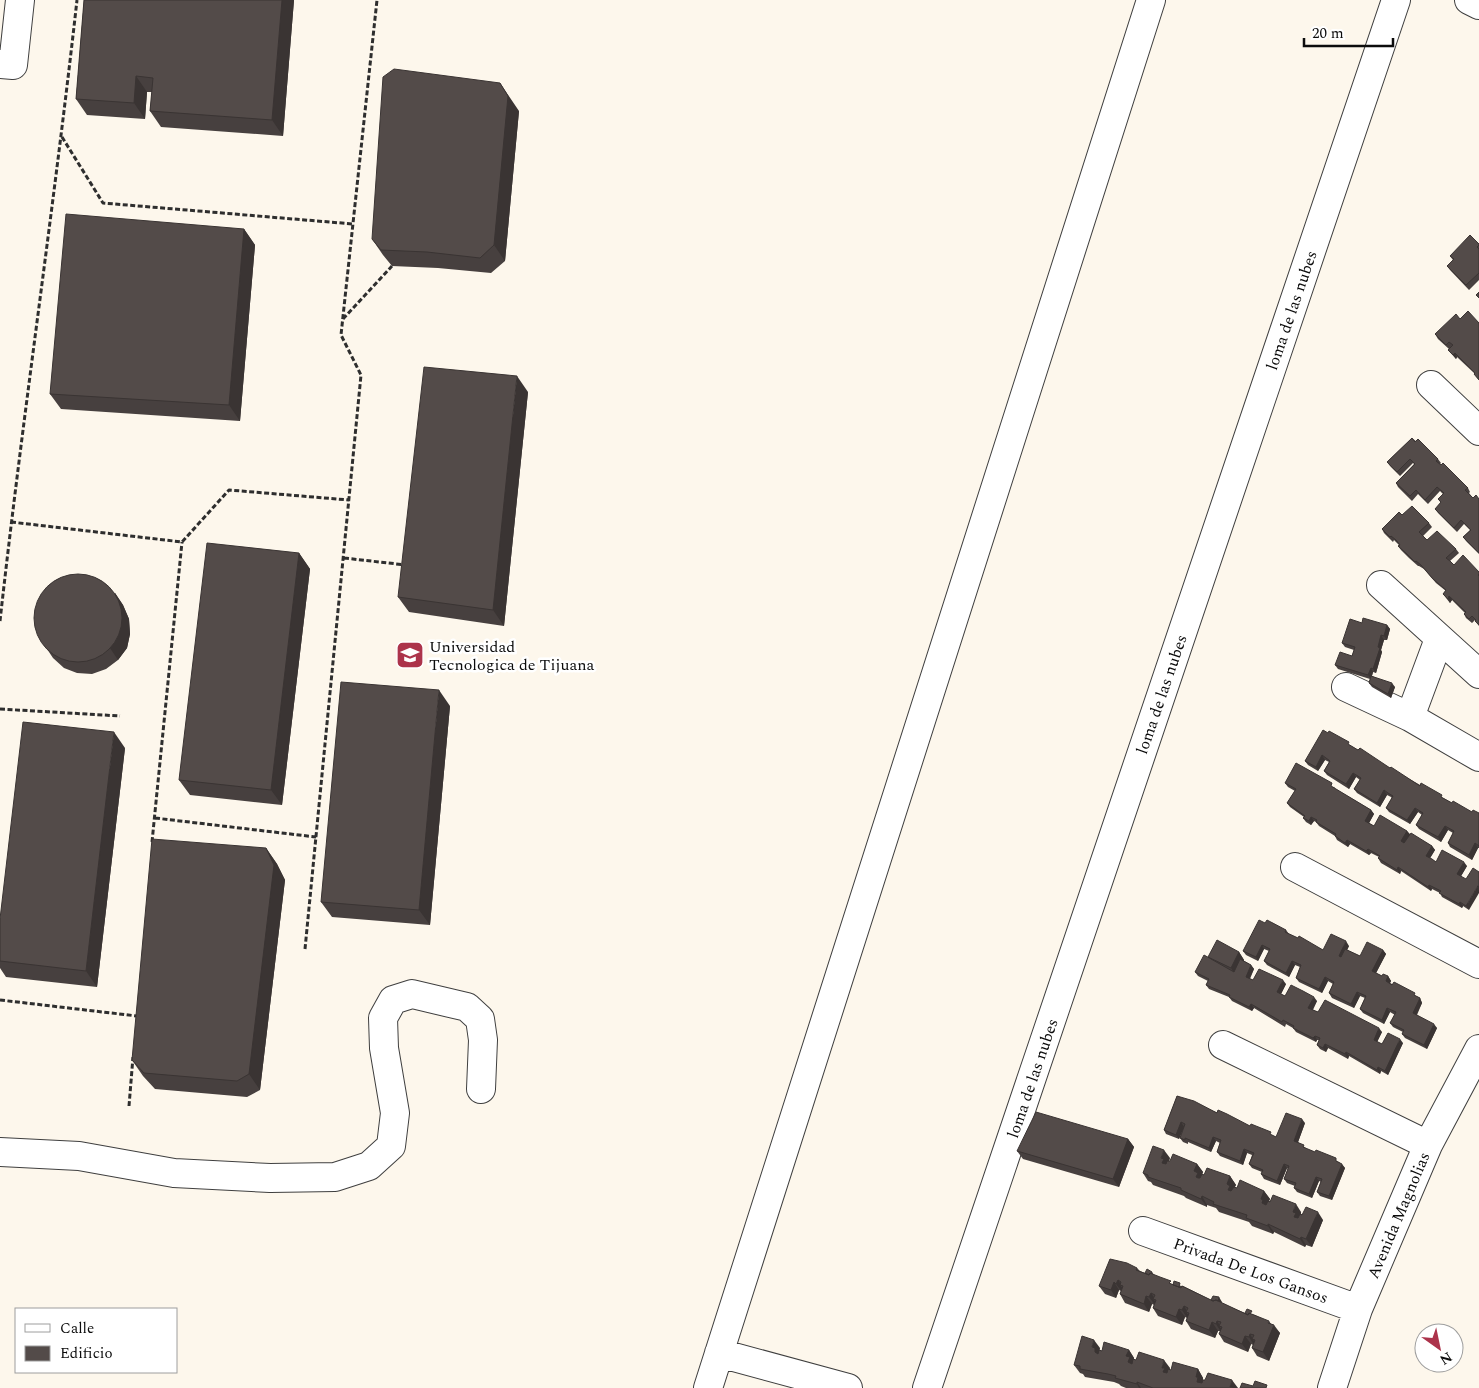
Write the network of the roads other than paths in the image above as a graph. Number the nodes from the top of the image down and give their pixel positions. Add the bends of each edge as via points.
1 (20, 0) edge
2 (1151, 0) edge
3 (1396, 0) edge
4 (1469, 0) edge
5 (1479, 4) edge
6 (0, 64) edge
7 (1432, 385) dead end
8 (1479, 431) edge
9 (1381, 585) dead end
10 (1439, 639) junction
11 (1479, 674) edge
12 (1346, 687) dead end
13 (1410, 717) junction
14 (1479, 756) edge
15 (1295, 867) dead end
16 (1479, 964) edge
17 (1222, 1045) dead end
18 (1479, 1049) edge
19 (482, 1089) dead end
20 (1428, 1145) junction
21 (0, 1152) edge
22 (1143, 1231) dead end
23 (1358, 1309) junction
24 (719, 1353) junction
25 (708, 1388) edge
26 (848, 1388) edge
27 (927, 1388) edge
28 (1332, 1388) edge

1 - 6 street via 13,65
2 - 24 street
3 - 27 street, loma de las nubes
4 - 5 street
7 - 8 street
9 - 10 street
10 - 11 street
10 - 13 street
12 - 13 street
13 - 14 street
15 - 16 street
17 - 20 street
18 - 20 street, Avenida Magnolias
19 - 21 street via 480,1019 466,1007 412,994 393,1000 383,1018 384,1048 395,1113 391,1146 369,1166 335,1177 260,1178 174,1173 79,1156
20 - 23 street, Avenida Magnolias
22 - 23 street, Privada De Los Gansos
23 - 28 street, Avenida Magnolias
24 - 25 street
24 - 26 street

